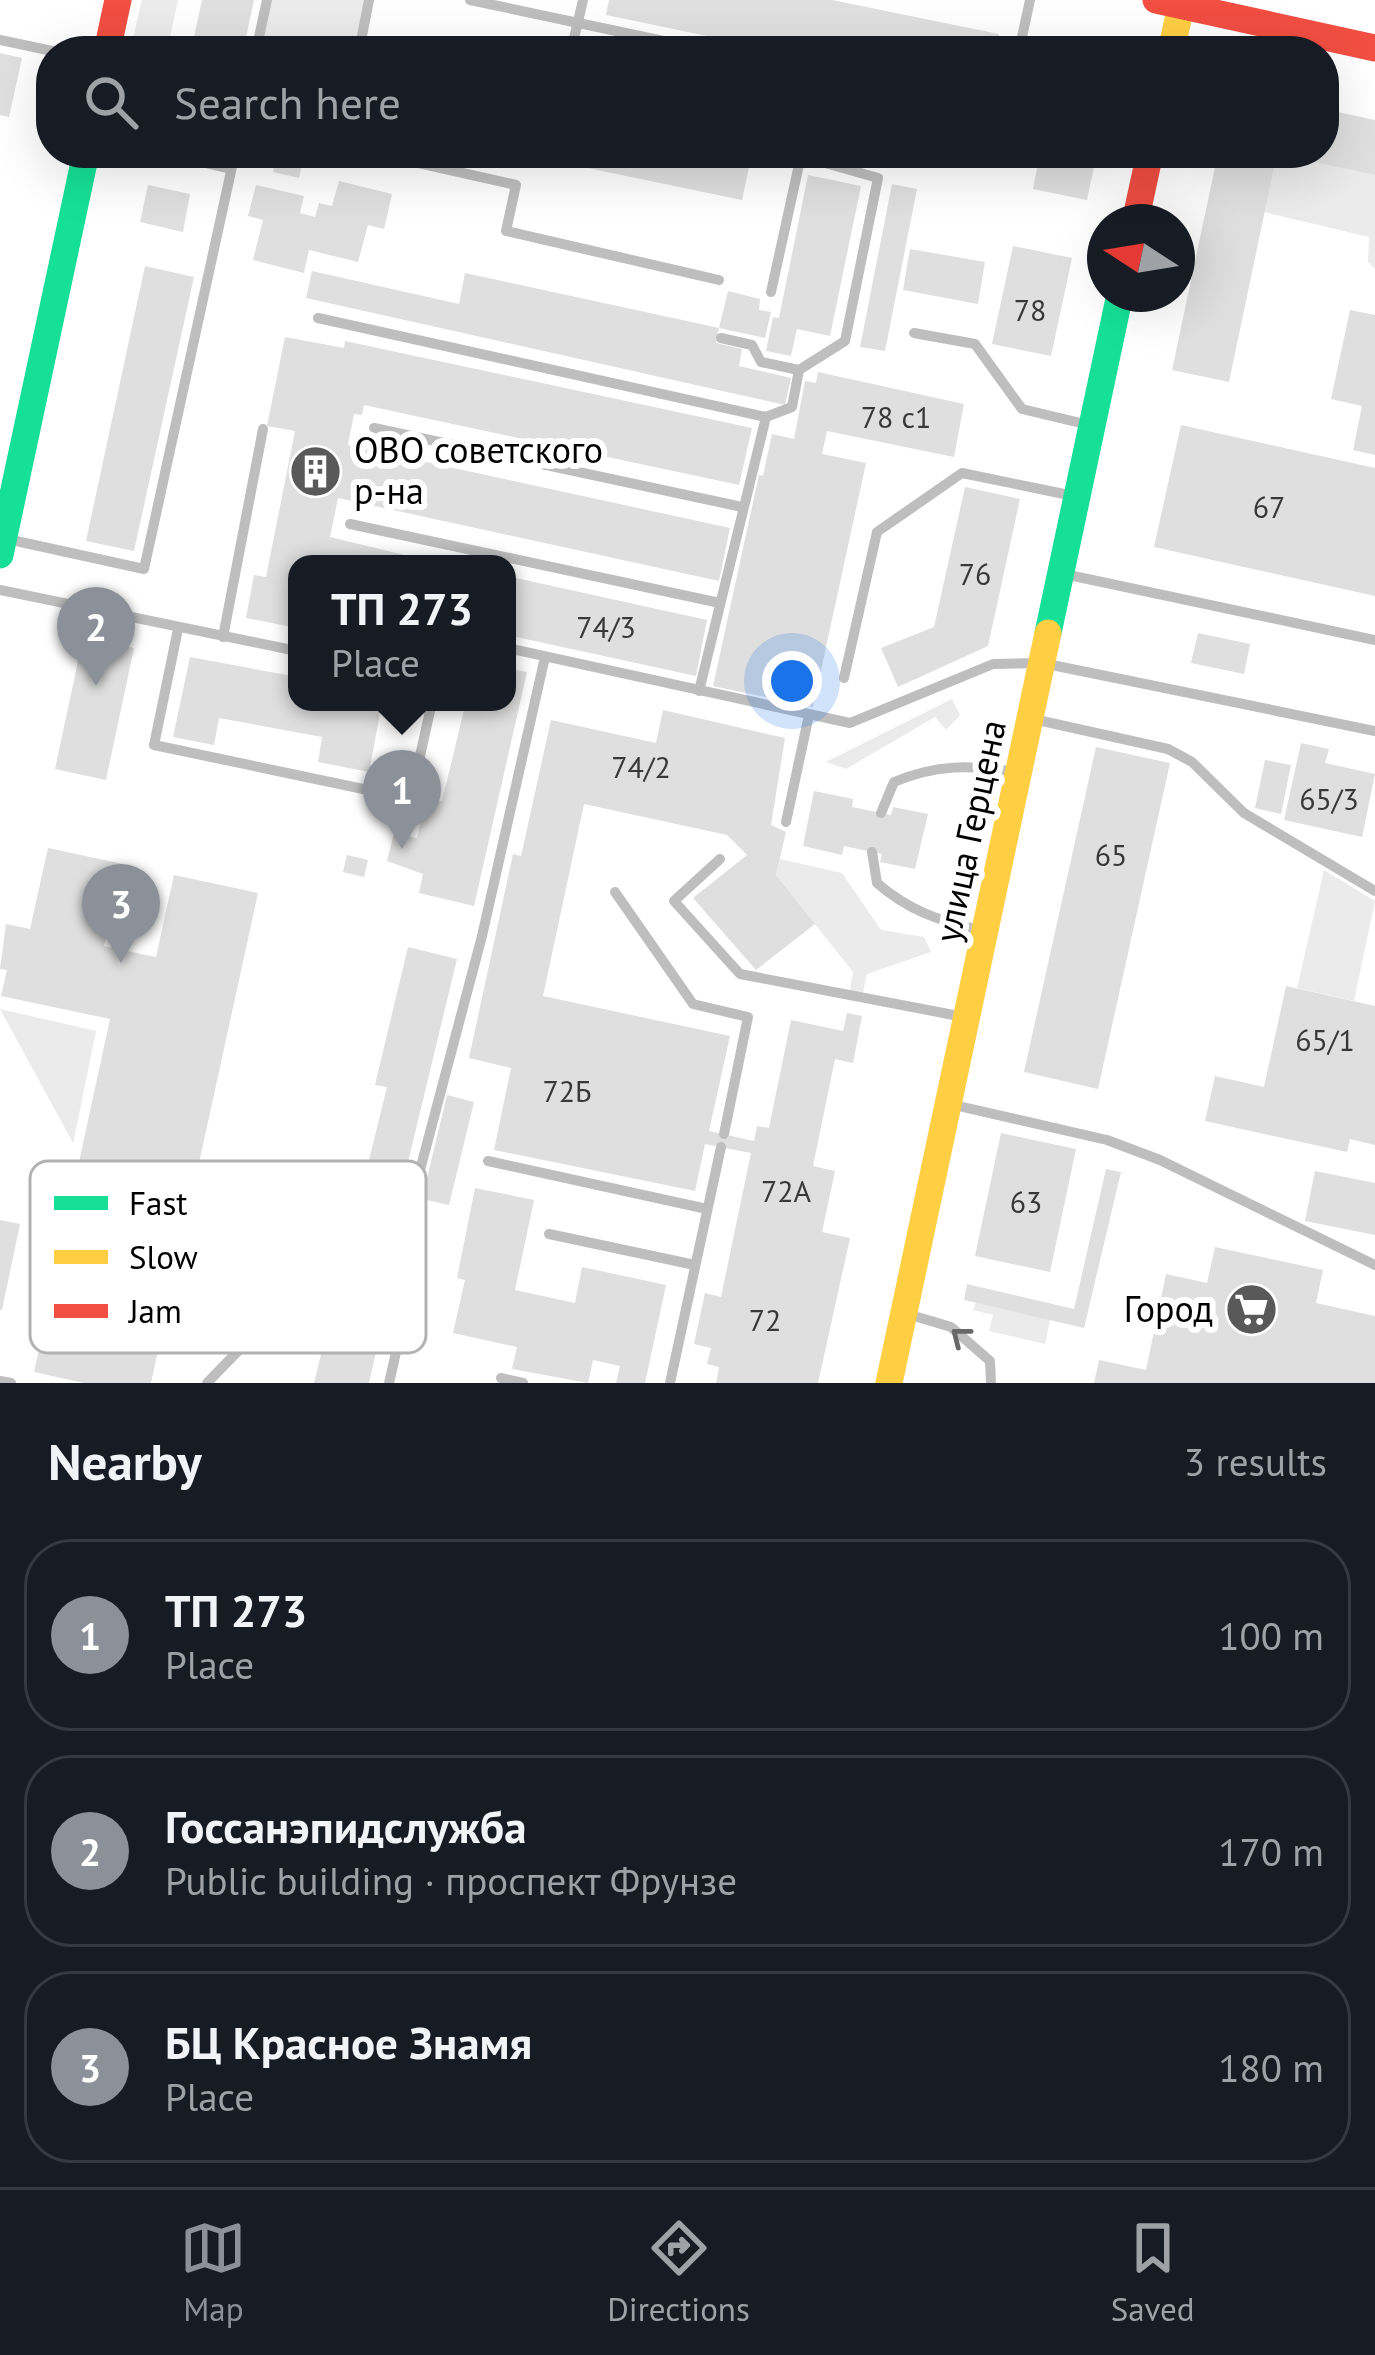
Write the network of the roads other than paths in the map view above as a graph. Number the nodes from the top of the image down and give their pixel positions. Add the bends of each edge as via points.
1 (118, 0) edge
2 (267, 0) edge
3 (369, 0) edge
4 (470, 0) edge
5 (583, 0) edge
6 (1030, 0) edge
7 (1168, 3) edge
8 (578, 24) junction
9 (110, 36) edge
10 (259, 36) edge
11 (362, 36) edge
12 (575, 36) edge
13 (637, 36) edge
14 (1022, 36) edge
15 (1171, 36) edge
16 (1320, 36) edge
17 (0, 40) edge
18 (1339, 40) edge
19 (36, 48) edge
20 (1375, 48) edge
21 (83, 168) edge
22 (223, 168) edge
23 (442, 168) edge
24 (793, 168) edge
25 (838, 168) edge
26 (1147, 168) edge
27 (231, 170) joint
28 (1139, 204) edge
29 (719, 280) dead end
30 (771, 292) dead end
31 (1116, 312) edge
32 (318, 318) dead end
33 (914, 333) dead end
34 (721, 338) dead end
35 (799, 370) junction
36 (766, 417) junction
37 (1092, 425) junction
38 (374, 428) dead end
39 (263, 429) dead end
40 (1077, 496) junction
41 (742, 506) junction
42 (350, 524) dead end
43 (2, 547) edge
44 (495, 555) edge
45 (516, 560) edge
46 (1061, 574) junction
47 (0, 590) edge
48 (719, 603) junction
49 (178, 629) junction
50 (223, 637) junction
51 (1375, 640) edge
52 (288, 649) edge
53 (516, 650) edge
54 (545, 657) junction
55 (1042, 663) junction
56 (844, 678) dead end
57 (699, 691) junction
58 (429, 711) edge
59 (809, 715) junction
60 (1030, 718) junction
61 (1375, 731) edge
62 (1019, 772) junction
63 (881, 813) dead end
64 (786, 822) dead end
65 (872, 852) dead end
66 (720, 859) dead end
67 (1375, 891) edge
68 (615, 892) dead end
69 (985, 932) junction
70 (967, 1018) junction
71 (949, 1104) junction
72 (422, 1161) edge
73 (488, 1161) dead end
74 (707, 1209) junction
75 (549, 1234) dead end
76 (695, 1265) junction
77 (1375, 1265) edge
78 (904, 1312) junction
79 (236, 1353) edge
80 (396, 1353) edge
81 (501, 1378) dead end
82 (0, 1381) edge
83 (11, 1383) edge
84 (207, 1383) edge
85 (389, 1383) edge
86 (524, 1383) edge
87 (670, 1383) edge
88 (890, 1383) edge
89 (991, 1383) edge

1 - 9 street
2 - 10 lane
3 - 11 lane
4 - 8 lane
5 - 8 lane
6 - 14 lane
7 - 15 street
7 - 16 street
8 - 12 lane
8 - 13 lane
17 - 19 lane
18 - 20 street
21 - 43 street
22 - 27 lane
23 - 29 lane via 515,184 506,231
24 - 30 lane
25 - 35 lane via 878,178 845,341
26 - 28 street
27 - 43 lane via 144,569
31 - 37 street, улица Герцена
32 - 36 lane
33 - 37 lane via 975,344 1022,410
34 - 35 lane via 752,345 761,362
35 - 36 lane via 792,407
36 - 41 lane
37 - 40 street, улица Герцена
38 - 41 lane
39 - 50 lane
40 - 46 street, улица Герцена
40 - 56 lane via 962,472 877,532
41 - 48 lane
42 - 44 lane
45 - 48 lane
46 - 51 lane
46 - 55 street, улица Герцена
47 - 49 lane
48 - 57 lane
49 - 50 lane
49 - 58 lane via 154,745 387,794 416,774
50 - 52 lane
53 - 54 lane
54 - 57 lane
54 - 72 lane
55 - 59 lane via 993,664 850,723
55 - 60 street, улица Герцена
55 - 61 lane
57 - 59 lane
59 - 64 lane
60 - 62 street, улица Герцена
60 - 67 lane via 1168,749 1244,813
62 - 63 lane via 959,764 926,769 894,782
62 - 69 street, улица Герцена
65 - 69 lane via 877,883 900,903
66 - 70 lane via 674,901 740,974
68 - 74 lane via 693,1004 748,1017
69 - 70 street, улица Герцена
70 - 71 street, улица Герцена
71 - 77 lane via 1147,1155
71 - 78 street, улица Герцена
73 - 74 lane
74 - 76 lane
75 - 76 lane
76 - 87 lane
78 - 88 street, улица Герцена
89 -> 78 lane via 990,1361 951,1327
79 - 84 lane
80 - 85 lane
81 - 86 lane
82 - 83 lane

